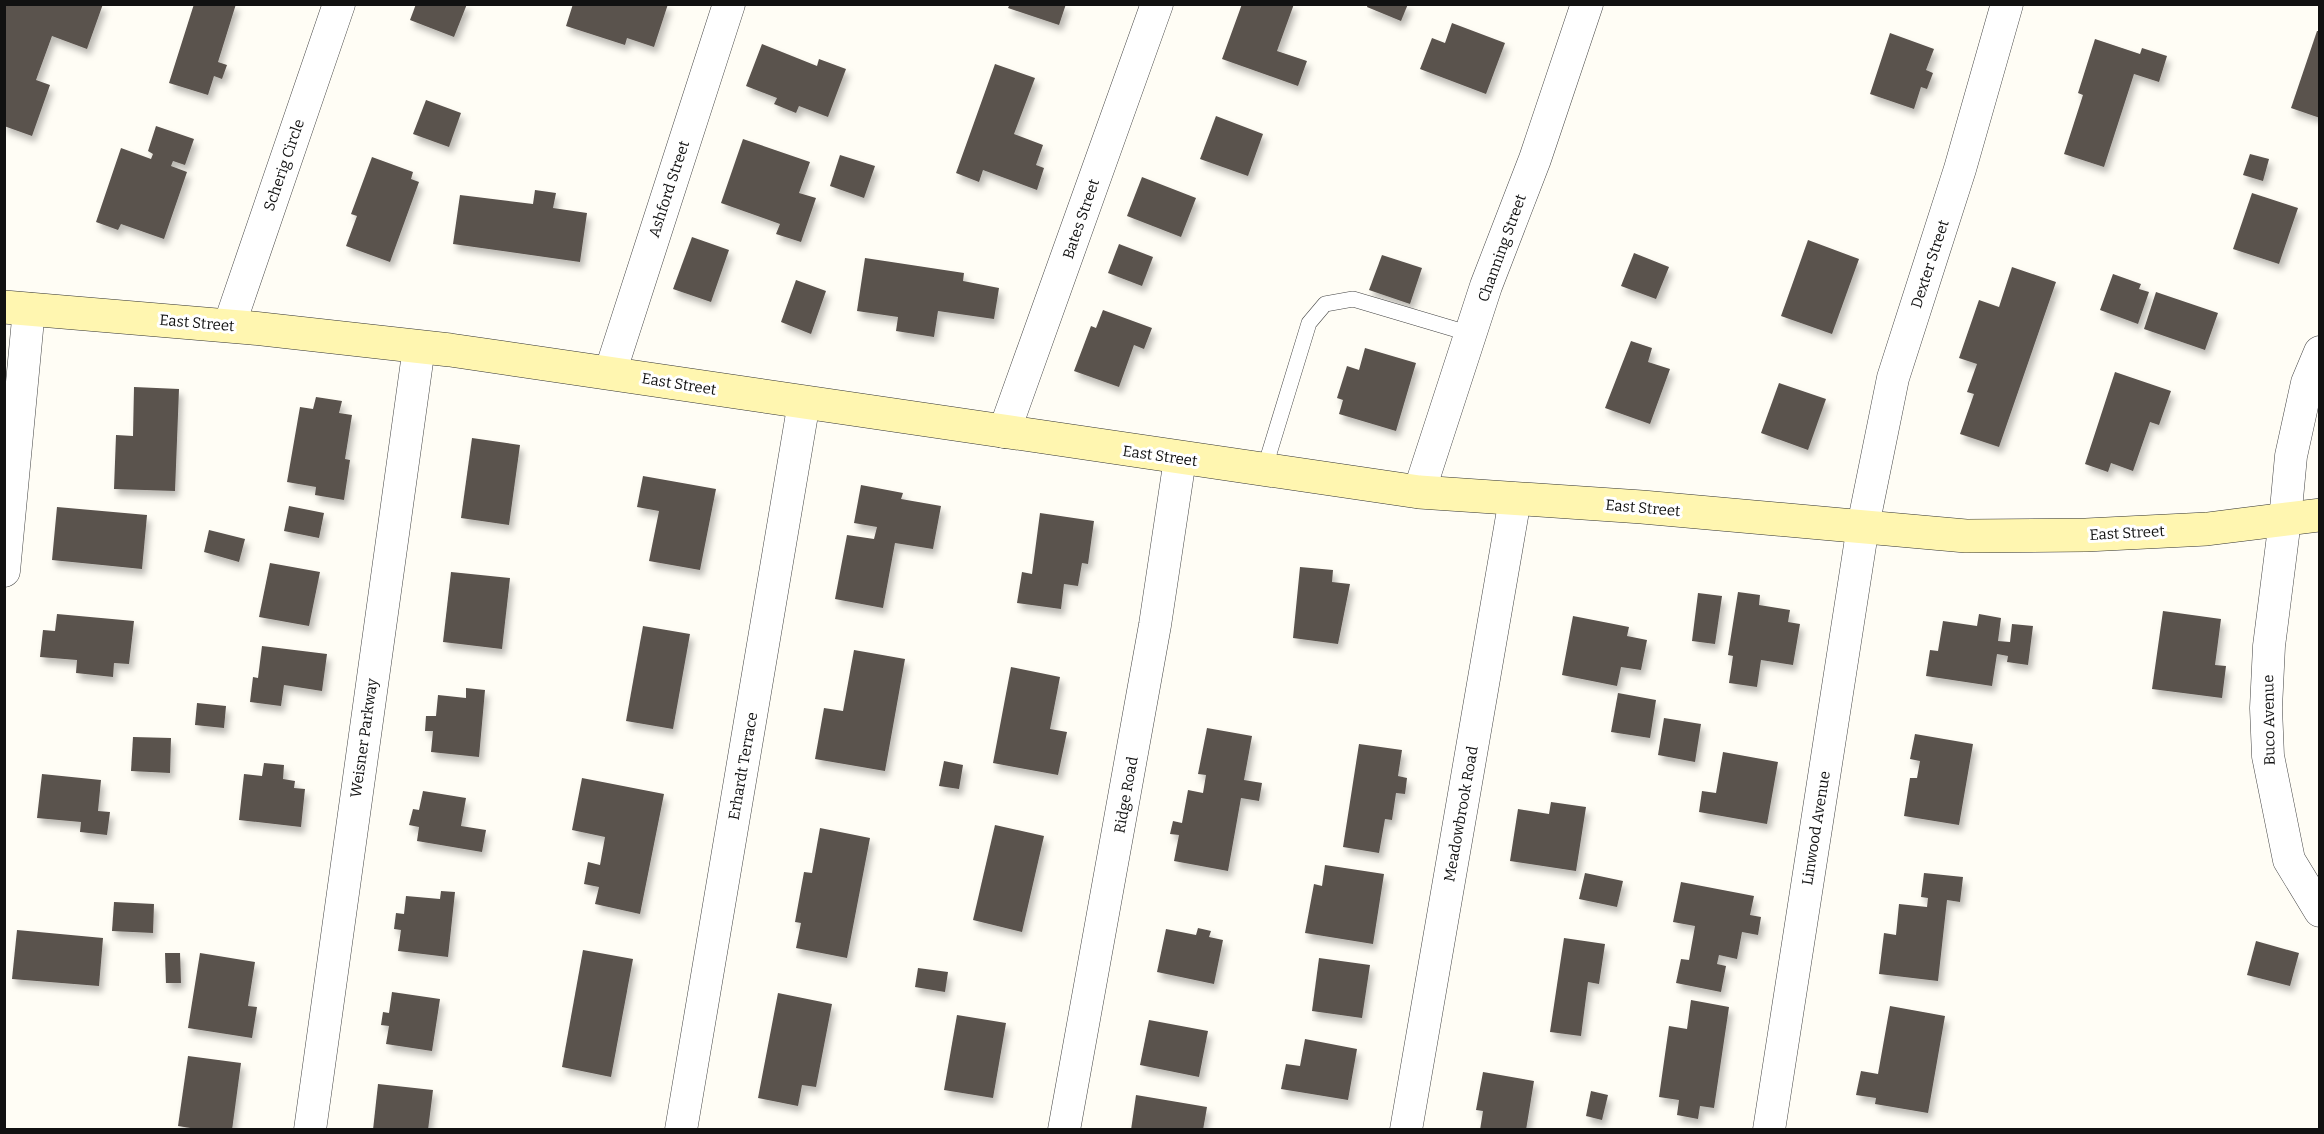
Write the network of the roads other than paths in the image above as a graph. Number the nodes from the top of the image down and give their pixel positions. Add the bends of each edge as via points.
1 (339, 4) edge
2 (729, 4) edge
3 (1157, 4) edge
4 (1587, 4) edge
5 (2007, 4) edge
6 (17, 308) edge
7 (229, 326) junction
8 (1471, 334) junction
9 (419, 346) junction
10 (2319, 352) edge
11 (610, 373) junction
12 (804, 402) junction
13 (1004, 432) junction
14 (1180, 459) junction
15 (1264, 470) junction
16 (1419, 492) junction
17 (1515, 499) junction
18 (2319, 515) edge
19 (2286, 520) junction
20 (1863, 526) junction
21 (4, 571) edge
22 (2319, 911) edge
23 (310, 1130) edge
24 (681, 1130) edge
25 (1064, 1130) edge
26 (1406, 1130) edge
27 (1769, 1130) edge

1 - 7 street, Scherig Circle
2 - 11 street, Ashford Street
3 - 13 street, Bates Street
4 - 8 street, Channing Street
5 - 20 street, Dexter Street via 1960,169 1893,378
6 - 7 main road, East Street
6 - 21 street
7 - 9 main road, East Street
8 - 15 lane via 1353,299 1325,304 1309,323
8 - 16 street, Channing Street
9 - 11 main road, East Street
9 - 23 street, Weisner Parkway
10 - 19 street, Buco Avenue via 2307,382 2290,456
11 - 12 main road, East Street
12 - 13 main road, East Street
12 - 24 street, Erhardt Terrace
13 - 14 main road, East Street
14 - 15 main road, East Street
14 - 25 street, Ridge Road via 1155,625
15 - 16 main road, East Street
16 - 17 main road, East Street
17 - 20 main road, East Street
17 - 26 street, Meadowbrook Road
18 - 19 main road, East Street
19 - 20 main road, East Street via 2207,529 2086,535 1966,536
19 - 22 street, Buco Avenue via 2269,646 2268,756 2289,860
20 - 27 street, Linwood Avenue

